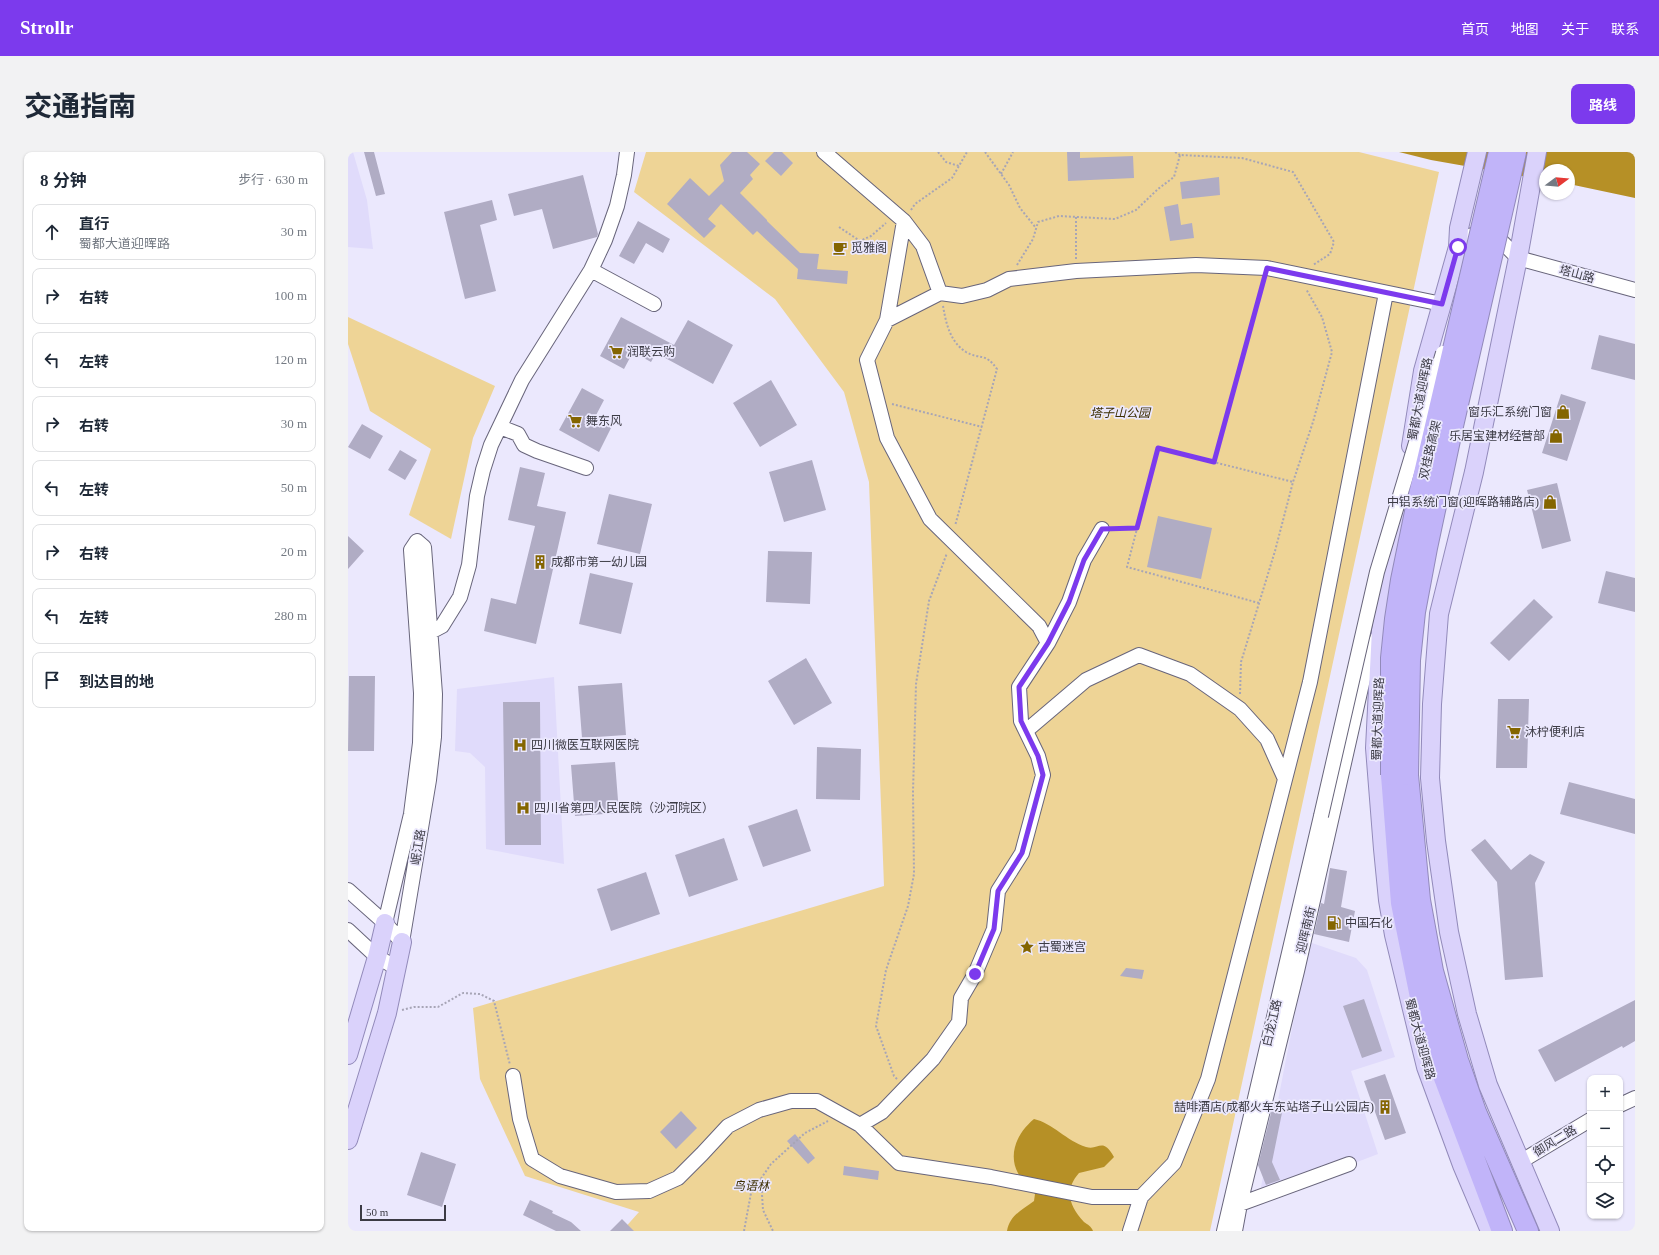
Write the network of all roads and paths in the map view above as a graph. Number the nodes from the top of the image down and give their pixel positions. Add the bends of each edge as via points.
1 (627, 152) edge
2 (824, 152) edge
3 (938, 152) edge
4 (967, 152) edge
5 (985, 152) edge
6 (1013, 152) edge
7 (1175, 152) edge
8 (1477, 152) edge
9 (1499, 152) edge
10 (1512, 152) edge
11 (1516, 152) edge
12 (1537, 152) edge
13 (1180, 155) junction
14 (959, 166) junction
15 (1001, 174) junction
16 (1076, 217) junction
17 (900, 218) junction
18 (839, 227) dead end
19 (1036, 228) junction
20 (1467, 250) junction
21 (1518, 258) junction
22 (1267, 268) junction
23 (591, 270) junction
24 (1076, 271) junction
25 (1298, 275) junction
26 (1009, 278) junction
27 (1635, 290) edge
28 (1386, 293) junction
29 (940, 294) junction
30 (654, 304) dead end
31 (1442, 304) junction
32 (887, 320) junction
33 (878, 401) junction
34 (500, 427) junction
35 (982, 427) junction
36 (1214, 462) junction
37 (586, 468) dead end
38 (1293, 482) junction
39 (1137, 528) junction
40 (1102, 529) joint
41 (951, 540) junction
42 (1259, 603) junction
43 (1381, 630) junction
44 (430, 632) junction
45 (418, 639) junction
46 (1048, 643) junction
47 (1240, 709) junction
48 (1026, 731) junction
49 (1399, 775) junction
50 (1285, 779) junction
51 (348, 890) edge
52 (1402, 910) junction
53 (385, 923) junction
54 (348, 930) edge
55 (402, 942) junction
56 (377, 957) junction
57 (397, 968) junction
58 (1404, 976) junction
59 (387, 1014) junction
60 (348, 1054) edge
61 (513, 1076) joint
62 (907, 1085) junction
63 (1488, 1085) junction
64 (1635, 1098) edge
65 (1623, 1104) edge
66 (842, 1114) junction
67 (1587, 1122) edge
68 (860, 1125) junction
69 (348, 1140) edge
70 (1520, 1162) junction
71 (1350, 1164) dead end
72 (761, 1178) junction
73 (1141, 1197) junction
74 (1240, 1204) junction
75 (1527, 1228) edge
76 (744, 1231) edge
77 (773, 1231) edge
78 (1130, 1231) edge
79 (1224, 1231) edge
80 (1236, 1231) edge
81 (1491, 1231) edge
82 (1502, 1231) edge
83 (1550, 1231) edge

1 - 23 street via 616,206 605,240
2 - 17 street
3 - 14 path via 946,162
4 - 14 path
5 - 15 path
6 - 15 path
7 - 13 path
8 - 20 main road, 蜀都大道迎晖路 via 1459,228
9 - 20 highway, 双桂路高架, bridge
10 - 21 street, bridge via 1499,211 1502,237
11 - 49 highway, 双桂路高架, bridge via 1427,548 1415,612
12 - 21 main road
13 - 16 path via 1174,177 1136,210 1115,219
13 - 25 path via 1242,158 1293,172 1334,242 1330,254
14 - 17 path via 952,178 914,204
15 - 19 path via 1020,208
16 - 19 path via 1058,216 1038,222
16 - 24 path
17 - 18 path via 860,241
17 - 29 street via 922,246
17 - 32 street
19 - 26 path via 1033,239
20 - 21 street via 1464,238 1486,234 1500,240
20 - 31 main road, 蜀都大道迎晖路
20 - 49 highway, 双桂路高架, bridge via 1397,604 1391,658
20 - 79 street, 白龙江路, bridge via 1442,356 1377,572
21 - 27 street, 塔山路
21 - 63 main road via 1474,472 1439,614 1432,704 1430,778 1449,932 1467,1014
22 - 24 street via 1196,265
22 - 25 street
22 - 36 path
23 - 30 street
23 - 34 street via 522,380
24 - 26 street
25 - 28 street
25 - 38 path via 1322,317 1332,352
26 - 29 street via 987,290 962,296
28 - 31 street
28 - 50 street via 1310,682
29 - 32 street
29 - 35 path via 952,339 966,352 991,360 997,369
31 - 43 main road, 蜀都大道迎晖路 via 1423,371
32 - 33 street via 867,360
33 - 35 path
33 - 41 street via 887,438 930,520
34 - 37 street via 518,434 524,445
34 - 44 street via 489,451 478,490 468,575 460,596 442,626
35 - 41 path
36 - 38 path
36 - 39 path via 1158,448
38 - 42 path
39 - 40 path
39 - 42 path via 1127,568
40 - 46 street via 1084,560 1069,602
41 - 46 street via 1039,626
41 - 62 path via 929,601 916,684 912,792 914,874 908,906 886,970 876,1026 894,1076
42 - 47 path via 1241,662
43 - 58 main road, 蜀都大道迎晖路 via 1375,748 1388,900
43 - 74 street, 迎晖南街 via 1368,658 1297,971
44 - 45 street
44 - 45 street, 岷江路 via 418,548
44 - 55 street, 岷江路 via 435,694 434,736
45 - 53 street, 岷江路 via 420,743 411,814
46 - 48 street via 1019,687 1021,721
47 - 48 street via 1190,674 1139,655 1086,680
47 - 50 street via 1267,739
48 - 62 street via 1038,756 1043,775 1022,853 998,891 994,929 975,974 961,998 959,1022 933,1059
49 - 52 highway, 蜀都大道迎晖路
49 - 75 highway via 1433,971 1458,1060 1476,1112
50 - 73 street via 1208,1079 1174,1163
51 - 53 street
52 - 58 main road
52 - 82 highway, 蜀都大道迎晖路 via 1421,1002 1441,1070
53 - 55 street
53 - 56 main road, 岷江路
54 - 56 street
55 - 57 main road, 岷江路
56 - 57 street
56 - 60 main road, 岷江路
57 - 59 main road, 岷江路
58 - 81 main road, 蜀都大道迎晖路 via 1426,1067 1462,1165
59 - 61 path via 414,1007 438,1007 463,993 480,994 494,1001
59 - 69 main road, 岷江路
61 - 66 street via 520,1119 532,1159 560,1176 616,1192 648,1192 678,1178 728,1126 759,1110 791,1101 817,1101
62 - 68 street via 882,1112
63 - 70 main road
63 - 75 main road
64 - 65 street
66 - 68 street
66 - 72 path via 805,1133 771,1164
67 - 70 street, 御风二路
68 - 73 street via 899,1163 991,1177 1092,1197
70 - 83 main road
71 - 74 street
72 - 76 path via 751,1193
72 - 77 path via 763,1210
73 - 78 street
74 - 80 street, 迎晖南街

